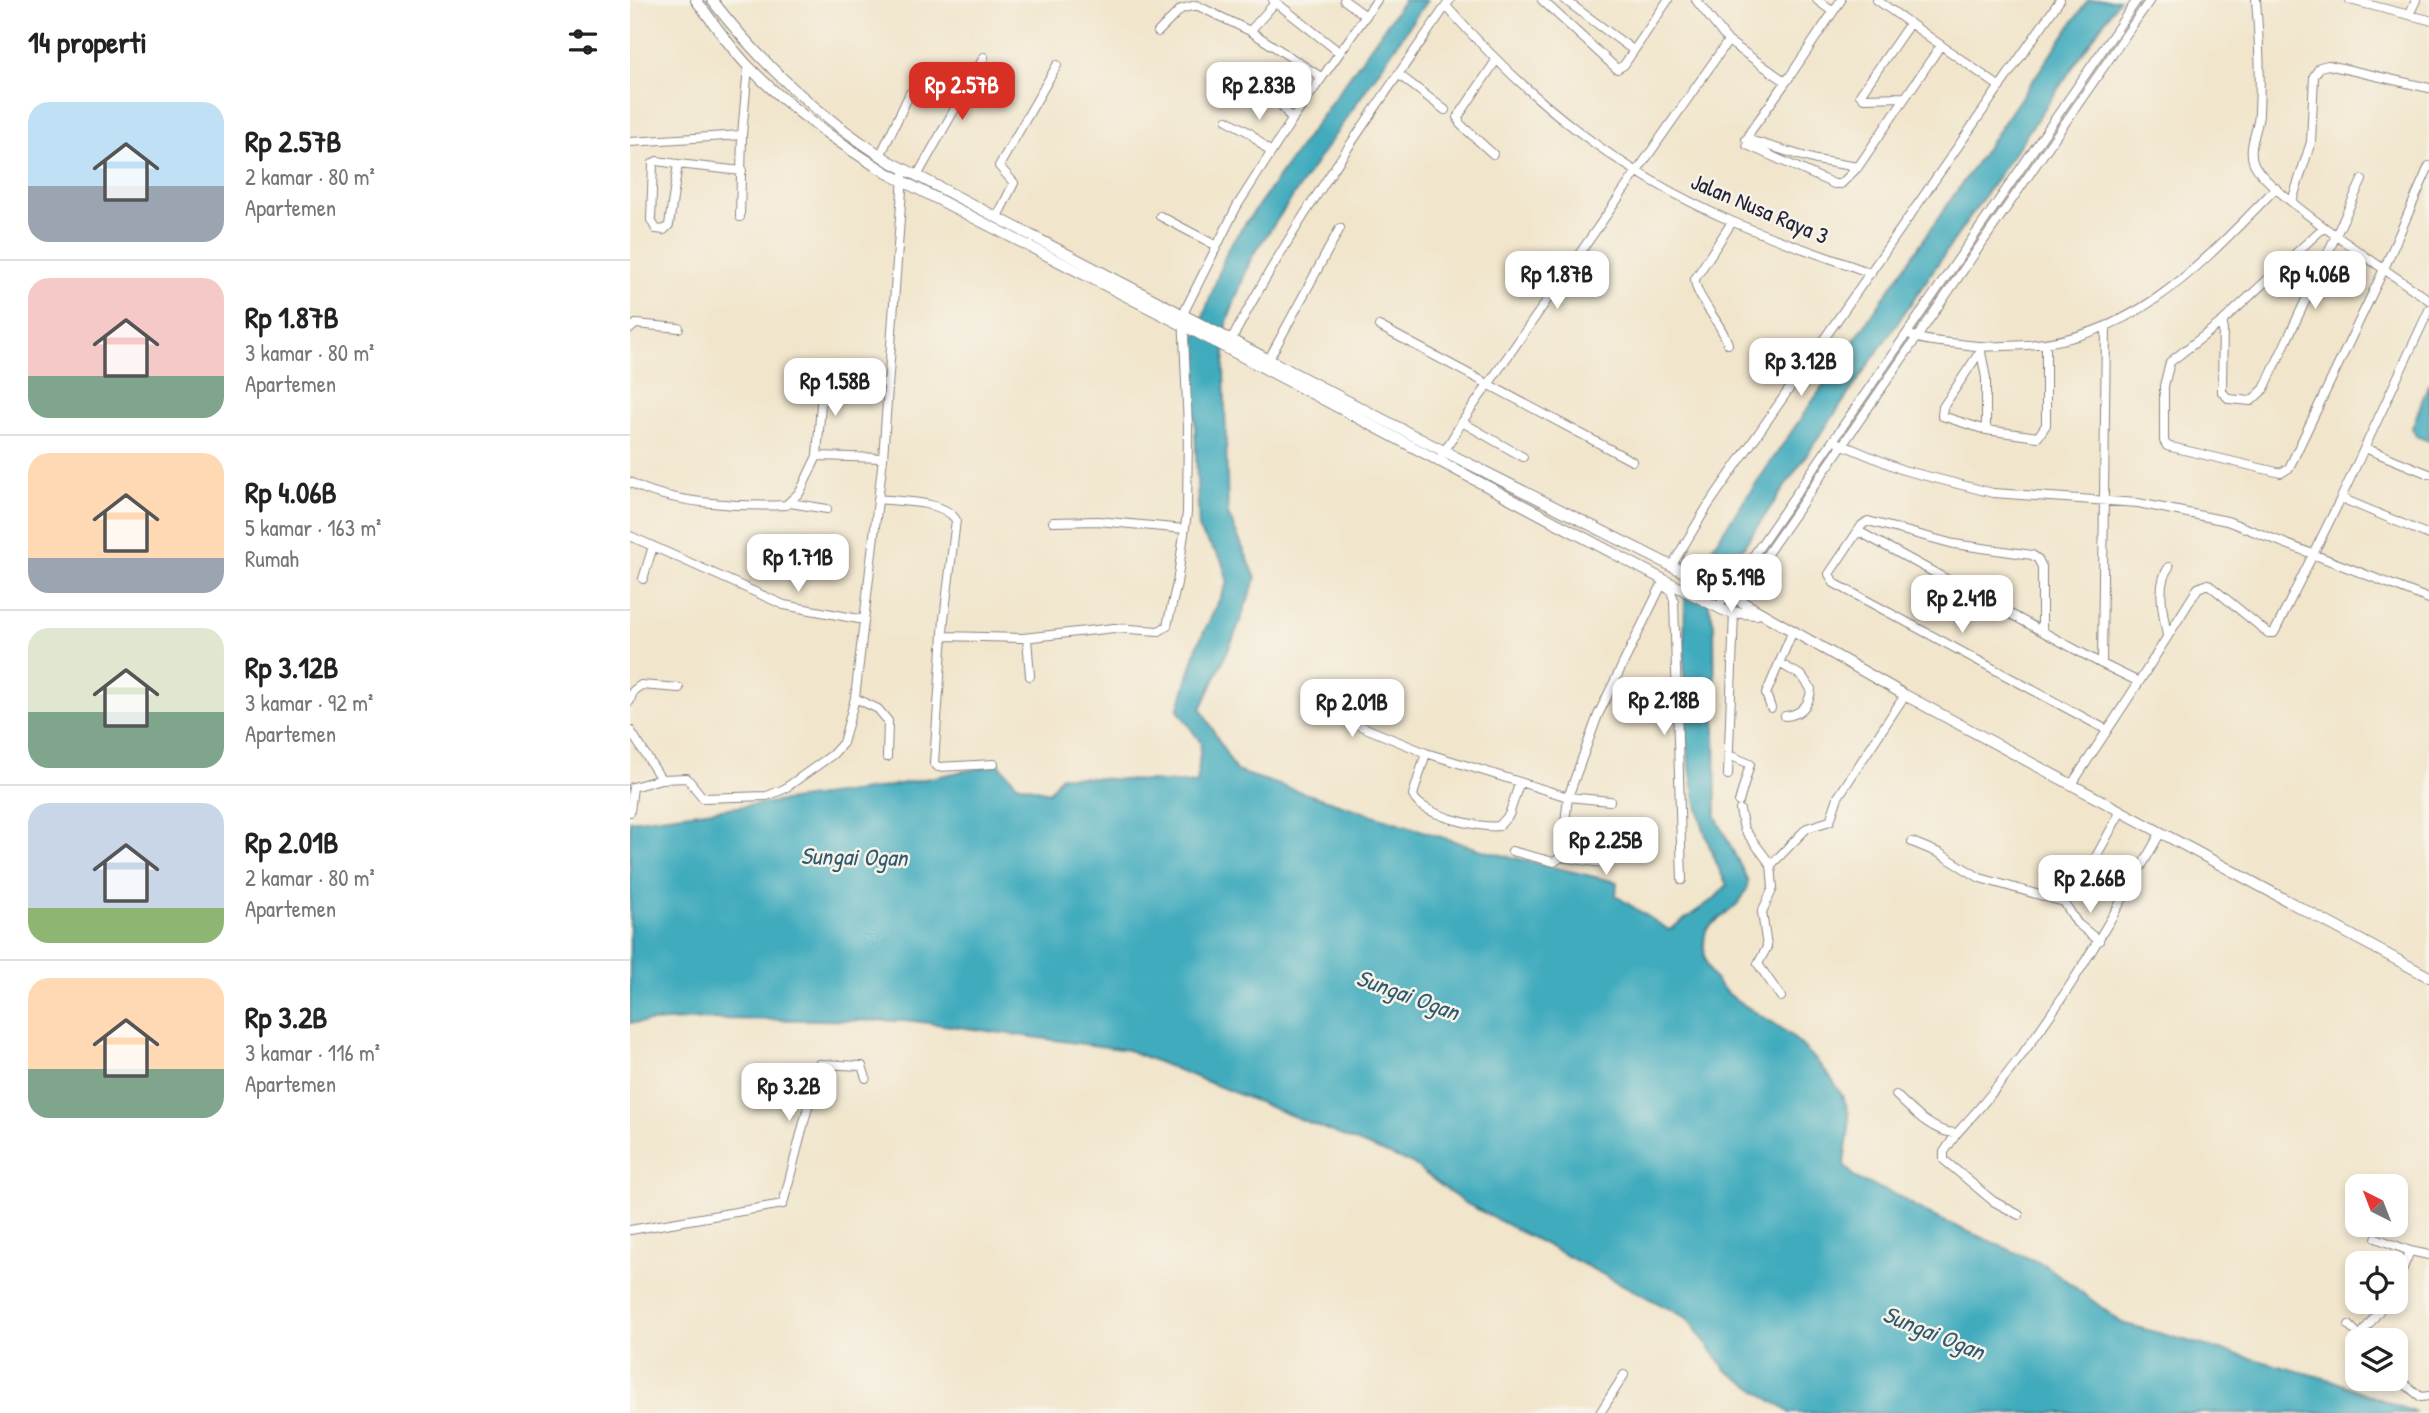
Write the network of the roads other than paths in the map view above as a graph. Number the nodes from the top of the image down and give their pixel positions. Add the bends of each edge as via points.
1 (696, 0) edge
2 (712, 0) edge
3 (1344, 0) edge
4 (1377, 0) edge
5 (1542, 0) edge
6 (1565, 0) edge
7 (1668, 0) edge
8 (1696, 0) edge
9 (1816, 0) edge
10 (1841, 0) edge
11 (1877, 0) edge
12 (2060, 0) edge
13 (2137, 0) edge
14 (2150, 0) edge
15 (2256, 0) edge
16 (2350, 0) edge
17 (2416, 0) edge
18 (1274, 1) edge
19 (1448, 3) edge
20 (1833, 12) junction
21 (2409, 15) junction
22 (1366, 16) junction
23 (2429, 20) edge
24 (1910, 23) junction
25 (2118, 28) junction
26 (1250, 31) junction
27 (1158, 32) dead end
28 (2128, 33) junction
29 (1728, 41) junction
30 (1941, 45) junction
31 (1633, 50) junction
32 (1339, 52) junction
33 (984, 57) dead end
34 (1495, 62) junction
35 (1057, 65) dead end
36 (748, 66) junction
37 (1232, 68) dead end
38 (1398, 74) junction
39 (1321, 77) junction
40 (1786, 82) junction
41 (2000, 87) junction
42 (2429, 89) edge
43 (910, 93) dead end
44 (1905, 97) junction
45 (1445, 110) dead end
46 (1227, 120) dead end
47 (1292, 120) junction
48 (742, 135) junction
49 (1746, 139) junction
50 (630, 142) edge
51 (1271, 153) junction
52 (1493, 154) dead end
53 (880, 156) junction
54 (678, 164) junction
55 (2429, 166) edge
56 (1858, 167) junction
57 (903, 169) junction
58 (742, 171) junction
59 (1637, 171) junction
60 (917, 176) junction
61 (2362, 180) dead end
62 (902, 181) junction
63 (2276, 188) junction
64 (2292, 201) junction
65 (1160, 216) dead end
66 (740, 217) dead end
67 (997, 217) junction
68 (1732, 222) junction
69 (2324, 227) junction
70 (1340, 228) dead end
71 (2335, 234) junction
72 (1215, 246) junction
73 (2384, 269) junction
74 (1871, 273) junction
75 (2429, 300) edge
76 (2429, 310) edge
77 (1182, 319) junction
78 (2223, 321) junction
79 (1379, 326) dead end
80 (1197, 327) junction
81 (680, 328) dead end
82 (2106, 328) junction
83 (630, 329) edge
84 (1911, 335) junction
85 (1230, 338) junction
86 (2046, 343) junction
87 (1728, 344) dead end
88 (1982, 349) junction
89 (1269, 359) junction
90 (888, 383) junction
91 (1488, 386) junction
92 (1462, 422) junction
93 (1986, 430) junction
94 (1838, 443) junction
95 (2365, 448) junction
96 (1443, 451) junction
97 (817, 456) junction
98 (1523, 457) dead end
99 (883, 458) junction
100 (1438, 461) junction
101 (1632, 461) dead end
102 (2429, 474) edge
103 (630, 482) edge
104 (2341, 498) junction
105 (879, 499) junction
106 (2103, 501) junction
107 (790, 503) junction
108 (827, 509) dead end
109 (1053, 522) dead end
110 (1185, 529) junction
111 (1858, 531) junction
112 (2429, 535) edge
113 (630, 537) edge
114 (653, 546) junction
115 (2314, 552) junction
116 (1671, 567) junction
117 (2169, 567) dead end
118 (643, 579) dead end
119 (1663, 583) junction
120 (1726, 594) junction
121 (2429, 598) edge
122 (1723, 609) junction
123 (1758, 614) junction
124 (864, 620) junction
125 (2042, 630) junction
126 (1792, 633) junction
127 (943, 636) junction
128 (2168, 636) junction
129 (1027, 638) junction
130 (1779, 663) junction
131 (2102, 664) junction
132 (1030, 676) dead end
133 (2139, 682) junction
134 (678, 688) dead end
135 (1905, 695) junction
136 (855, 698) junction
137 (630, 701) edge
138 (1771, 708) dead end
139 (1324, 711) dead end
140 (1784, 716) dead end
141 (630, 730) edge
142 (2108, 730) junction
143 (1426, 753) junction
144 (1729, 755) junction
145 (887, 757) dead end
146 (994, 764) dead end
147 (1728, 775) dead end
148 (661, 779) junction
149 (1519, 784) junction
150 (2072, 785) junction
151 (1568, 797) junction
152 (1610, 802) dead end
153 (2122, 811) junction
154 (630, 812) edge
155 (2161, 832) junction
156 (1611, 834) dead end
157 (1912, 842) dead end
158 (1512, 852) dead end
159 (1560, 857) junction
160 (1771, 865) junction
161 (1682, 880) dead end
162 (2064, 902) junction
163 (2099, 941) junction
164 (2429, 977) edge
165 (1781, 997) dead end
166 (866, 1078) dead end
167 (1896, 1095) dead end
168 (1957, 1133) junction
169 (2019, 1215) dead end
170 (630, 1230) edge
171 (2376, 1238) dead end
172 (2410, 1251) junction
173 (2429, 1255) edge
174 (2408, 1256) edge
175 (2349, 1325) dead end
176 (2352, 1328) edge
177 (1624, 1375) dead end
178 (2408, 1387) edge
179 (2429, 1396) edge
180 (1600, 1413) edge

1 - 36 street
2 - 53 street via 795,93
3 - 22 street
4 - 22 street
5 - 31 street via 1615,69
6 - 31 street
7 - 31 street
8 - 29 street
9 - 20 street
10 - 20 street
11 - 24 street
12 - 41 street
13 - 25 street
14 - 28 street
15 - 63 street via 2259,116 2252,153 2254,164
16 - 21 street
17 - 21 street
18 - 26 street
18 - 32 street
19 - 34 street, Jalan Nusa Raya 3
19 - 38 street
20 - 40 street
21 - 23 street
22 - 32 street
24 - 30 street
24 - 44 street via 1860,95 1864,99
25 - 28 street
25 - 84 street
26 - 27 street via 1196,5 1181,9
26 - 39 street
28 - 84 street
29 - 40 street
29 - 59 street
30 - 41 street
30 - 44 street
32 - 39 street
33 - 60 street
34 - 52 street via 1458,117
34 - 59 street, Jalan Nusa Raya 3 via 1581,135
35 - 67 street via 999,166 1014,183
36 - 48 street
36 - 62 street via 844,147
37 - 47 street via 1274,95
38 - 45 street
38 - 85 street via 1323,181
39 - 47 street
40 - 49 street
41 - 74 street
42 - 64 street via 2328,65 2320,67 2314,76 2311,142
43 - 53 street
44 - 56 street
46 - 51 street
47 - 51 street
48 - 50 street
48 - 58 street
49 - 56 street
49 - 56 street via 1751,149 1834,184 1845,181
51 - 72 street
53 - 57 street
54 - 54 street via 669,225 656,229 650,220 653,163
54 - 58 street
55 - 73 street
57 - 60 street
57 - 62 street
58 - 66 street
59 - 68 street, Jalan Nusa Raya 3
59 - 91 street
60 - 67 street
61 - 71 street
62 - 77 street
62 - 90 street
63 - 64 street
63 - 82 street via 2175,285
64 - 69 street
65 - 72 street
67 - 77 street
68 - 74 street, Jalan Nusa Raya 3
68 - 87 street via 1695,279 1696,291 1720,323
69 - 71 street
69 - 78 street
70 - 89 street
71 - 73 street
71 - 78 street via 2264,389 2251,401 2229,399 2222,392
72 - 77 street
73 - 75 street
73 - 78 street via 2291,464 2281,473 2172,449 2164,441 2169,362
74 - 116 street via 1707,507
76 - 95 street
77 - 80 street
77 - 110 street via 1188,428
79 - 91 street
80 - 85 street
80 - 100 street via 1229,349
81 - 83 street via 636,324
82 - 86 street
82 - 106 street
84 - 88 street
84 - 94 street
85 - 89 street
86 - 88 street
86 - 93 street via 2046,425 2042,434
88 - 93 street
88 - 93 street via 1941,412 1945,418
89 - 96 street
90 - 97 street via 823,379
90 - 99 street
91 - 92 street
91 - 101 street
92 - 96 street
92 - 98 street
94 - 106 street via 1903,470 1993,493
94 - 120 street
95 - 102 street
95 - 104 street
96 - 100 street
96 - 116 street
97 - 99 street
97 - 107 street
99 - 105 street
100 - 119 street
103 - 107 street via 691,499 746,505
104 - 112 street
104 - 115 street
105 - 124 street
105 - 127 street via 941,508 956,520
106 - 115 street via 2203,514
106 - 131 street
107 - 108 street
109 - 110 street
110 - 129 street via 1171,616 1164,629 1090,629
111 - 125 street
111 - 125 street via 1872,521 1954,544 2035,556 2042,567
111 - 142 street via 1830,571 1834,583
113 - 114 street
114 - 118 street
114 - 124 street via 784,605
115 - 121 street
115 - 128 street via 2271,634 2208,584 2198,588
116 - 120 street
117 - 128 street via 2162,589
119 - 122 street
119 - 151 street via 1598,715
119 - 161 street via 1674,600
120 - 122 street
120 - 123 street
122 - 123 street
122 - 144 street
123 - 126 street
124 - 136 street
125 - 131 street
126 - 130 street
126 - 135 street
127 - 129 street
127 - 146 street via 934,763 938,767
128 - 133 street
129 - 132 street
130 - 138 street via 1766,694
130 - 140 street via 1802,676 1811,689 1808,704
131 - 133 street
133 - 142 street
134 - 137 street via 641,685
135 - 150 street
135 - 160 street via 1838,797 1830,821 1807,828
136 - 145 street via 878,709 888,721
136 - 148 street via 847,737 839,748 773,795 703,798 687,778
139 - 143 street
141 - 148 street
142 - 150 street
143 - 149 street
143 - 149 street via 1413,795 1428,811 1499,826 1509,815
144 - 147 street
144 - 160 street via 1750,764 1740,806 1744,829
148 - 154 street via 633,787
149 - 151 street
150 - 153 street
151 - 152 street
151 - 159 street
153 - 155 street
153 - 162 street
155 - 163 street
155 - 164 street
156 - 159 street via 1602,863
157 - 162 street via 1980,878
158 - 159 street via 1554,862
160 - 165 street via 1773,888 1762,912 1767,947 1758,964
162 - 163 street via 2077,923
163 - 168 street via 1999,1088
166 - 170 street via 862,1066 818,1066 783,1205
167 - 168 street via 1933,1125
168 - 169 street via 1944,1160 1993,1201
171 - 172 street
172 - 173 street
172 - 174 street
175 - 176 street
177 - 180 street
178 - 179 street via 2421,1397

